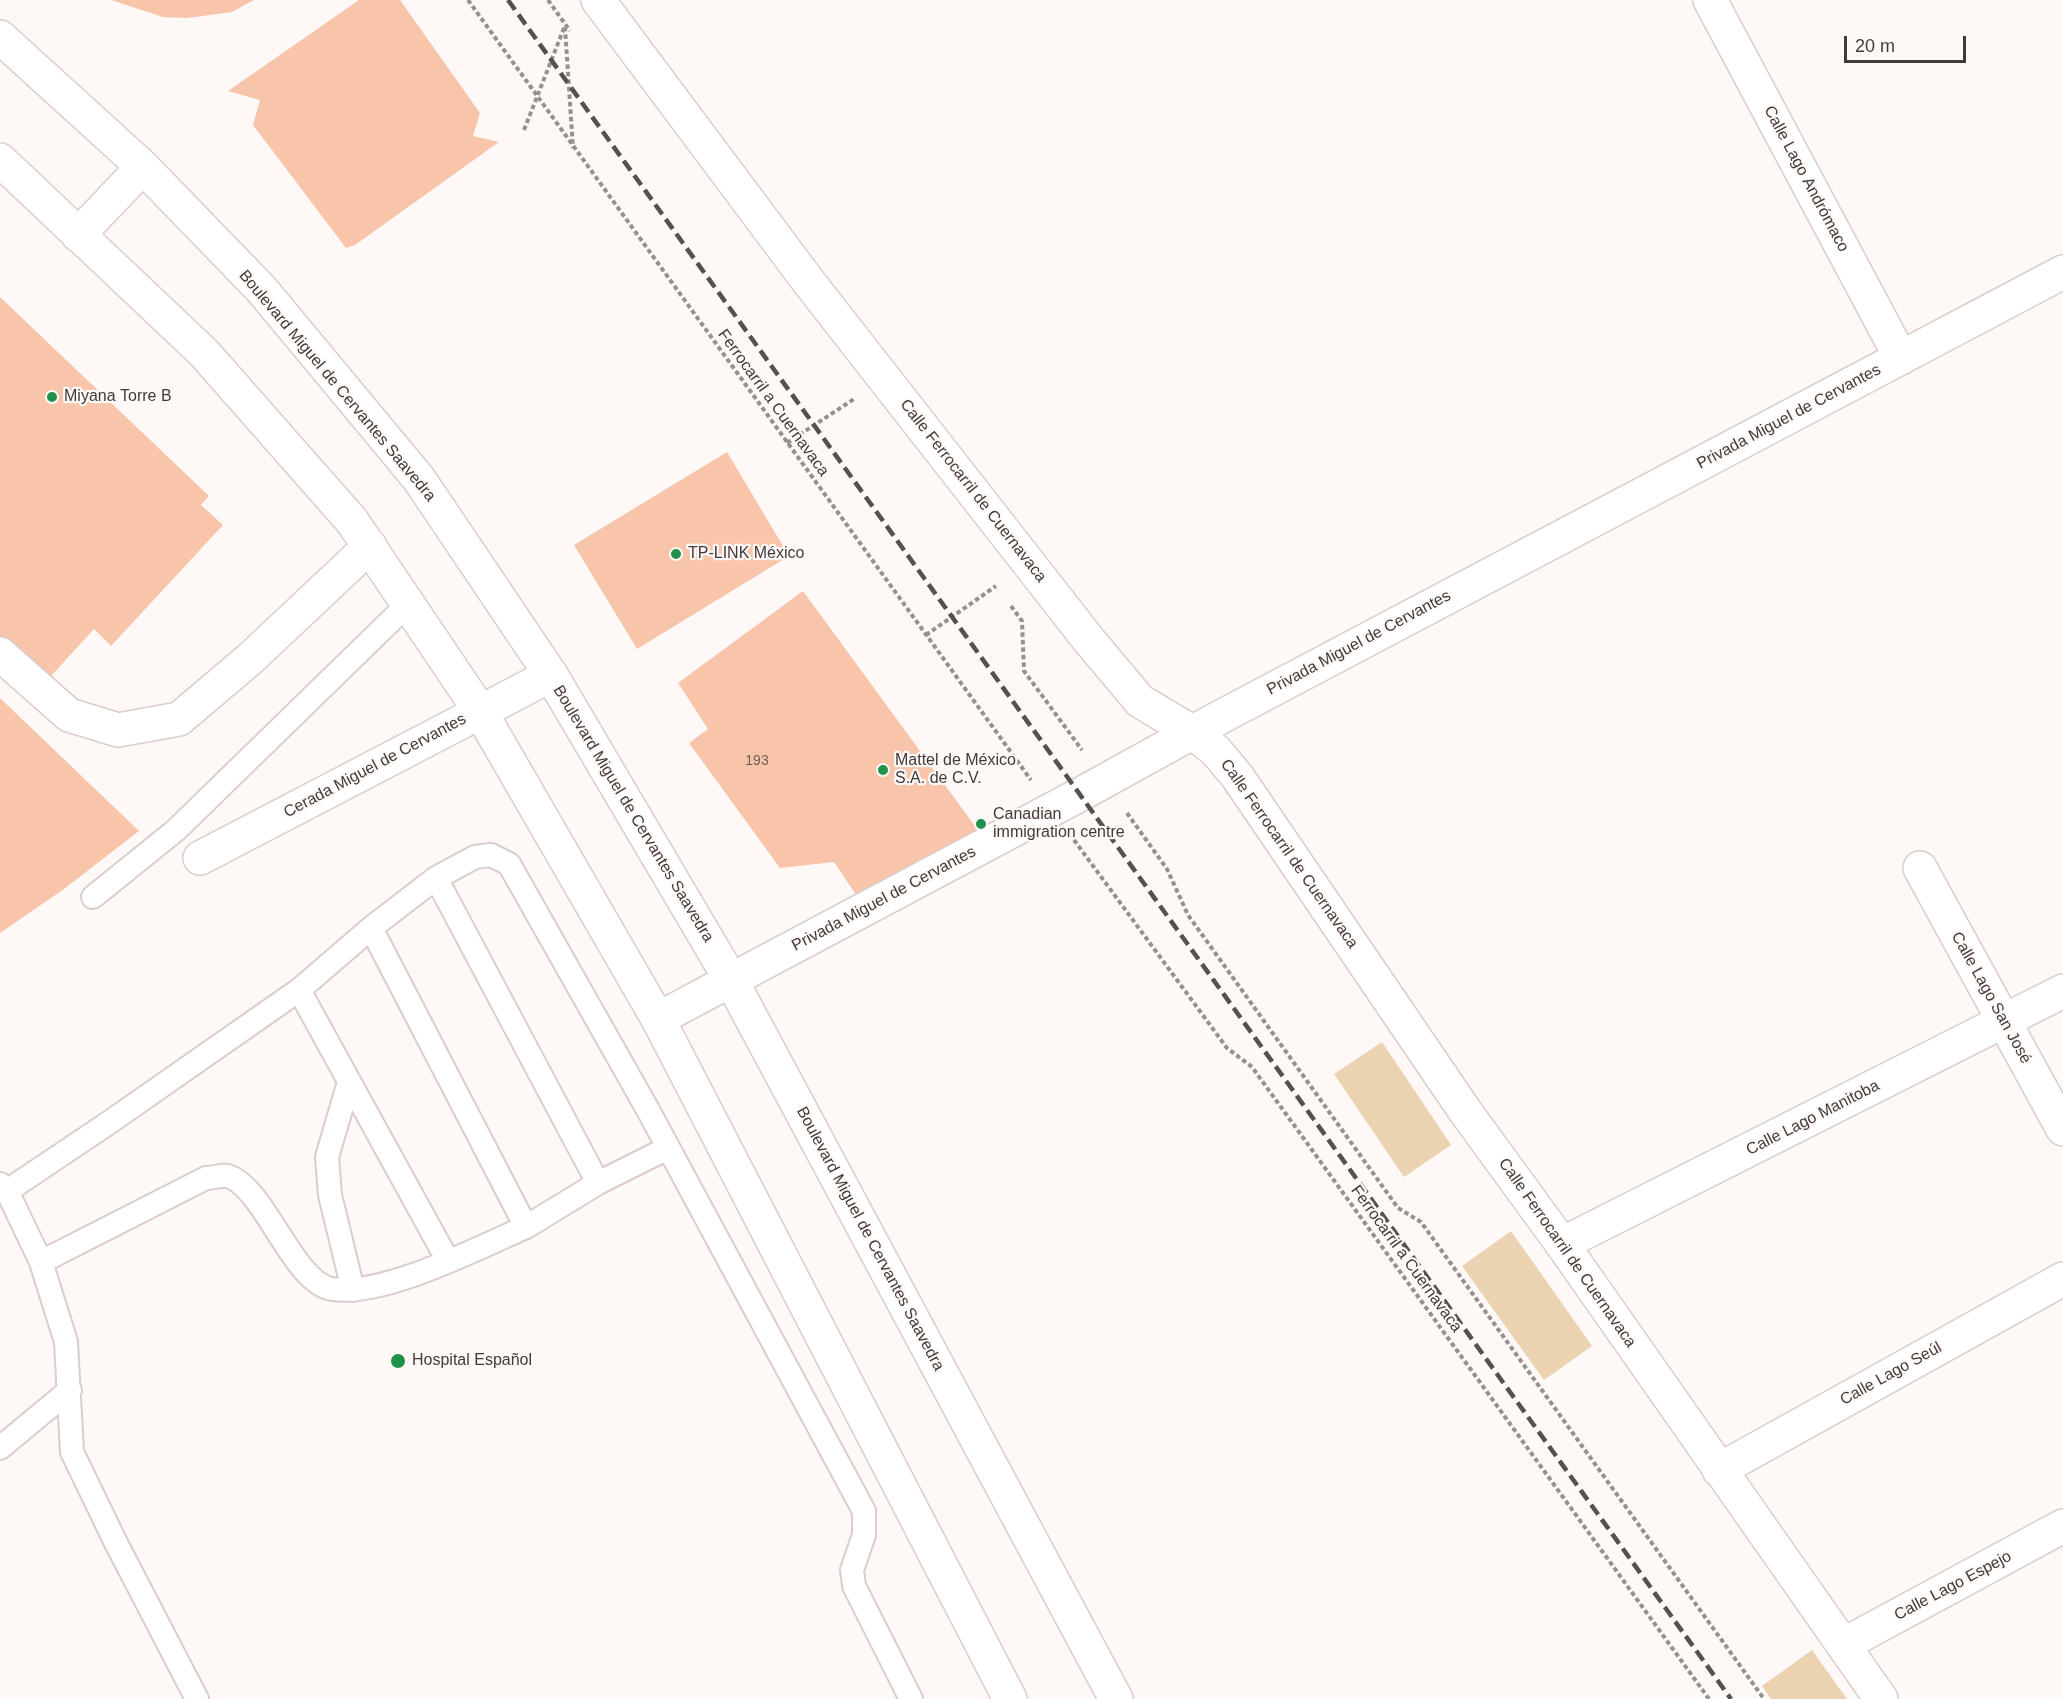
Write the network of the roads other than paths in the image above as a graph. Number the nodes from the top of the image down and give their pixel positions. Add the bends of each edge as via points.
1 (598, 0) edge
2 (1710, 0) edge
3 (0, 37) edge
4 (0, 160) edge
5 (143, 167) junction
6 (78, 235) junction
7 (2063, 272) edge
8 (1901, 358) junction
9 (370, 546) junction
10 (408, 604) junction
11 (0, 654) edge
12 (551, 675) junction
13 (480, 711) junction
14 (1192, 732) junction
15 (200, 858) dead end
16 (1920, 868) dead end
17 (436, 878) junction
18 (93, 897) dead end
19 (371, 928) junction
20 (731, 980) junction
21 (299, 990) junction
22 (2063, 991) edge
23 (658, 1019) junction
24 (2005, 1022) junction
25 (349, 1082) junction
26 (2063, 1129) edge
27 (668, 1148) junction
28 (598, 1183) junction
29 (3, 1188) edge
30 (526, 1227) junction
31 (1562, 1244) junction
32 (448, 1261) junction
33 (41, 1262) junction
34 (2063, 1279) edge
35 (353, 1290) junction
36 (70, 1390) junction
37 (0, 1448) edge
38 (1719, 1470) junction
39 (2063, 1526) edge
40 (1843, 1645) junction
41 (197, 1699) edge
42 (911, 1699) edge
43 (1010, 1699) edge
44 (1116, 1699) edge
45 (1881, 1699) edge

1 - 14 street, Calle Ferrocarril de Cuernavaca via 808,281 1088,639 1140,701
2 - 8 street, Calle Lago Andrómaco
3 - 5 street, Boulevard Miguel de Cervantes Saavedra
4 - 6 street
5 - 6 street
5 - 12 street, Boulevard Miguel de Cervantes Saavedra via 262,290 419,479
6 - 9 street via 204,353
7 - 8 street, Privada Miguel de Cervantes
8 - 14 street, Privada Miguel de Cervantes
9 - 10 street
9 - 11 street via 252,658 179,719 118,730 69,715
10 - 13 street
10 - 18 lane via 176,830
12 - 13 street, Cerada Miguel de Cervantes
12 - 20 street, Boulevard Miguel de Cervantes Saavedra
13 - 15 street, Cerada Miguel de Cervantes
13 - 23 street
14 - 20 street, Privada Miguel de Cervantes
14 - 31 street, Calle Ferrocarril de Cuernavaca via 1216,751 1237,776 1465,1111
16 - 24 street, Calle Lago San José
17 - 19 lane
17 - 27 lane via 476,857 491,855 509,864
17 - 28 lane
19 - 21 lane
19 - 30 lane
20 - 23 street, Privada Miguel de Cervantes
20 - 44 street, Boulevard Miguel de Cervantes Saavedra
21 - 25 lane
21 - 29 lane
22 - 24 street, Calle Lago Manitoba
23 - 43 street
24 - 26 street, Calle Lago San José
24 - 31 street, Calle Lago Manitoba
25 - 32 lane
25 - 35 lane via 327,1157 330,1195
27 - 28 lane
27 - 42 lane via 864,1511 864,1535 852,1570 854,1586
28 - 30 lane
29 - 33 lane
30 - 32 lane
31 - 38 street, Calle Ferrocarril de Cuernavaca
32 - 35 lane via 415,1275
33 - 35 lane via 206,1178 228,1176 245,1187 312,1278 329,1289
33 - 36 lane via 66,1342
34 - 38 street, Calle Lago Seúl
36 - 37 lane
36 - 41 lane via 72,1452
38 - 40 street, Calle Ferrocarril de Cuernavaca
39 - 40 street, Calle Lago Espejo
40 - 45 street, Calle Ferrocarril de Cuernavaca

